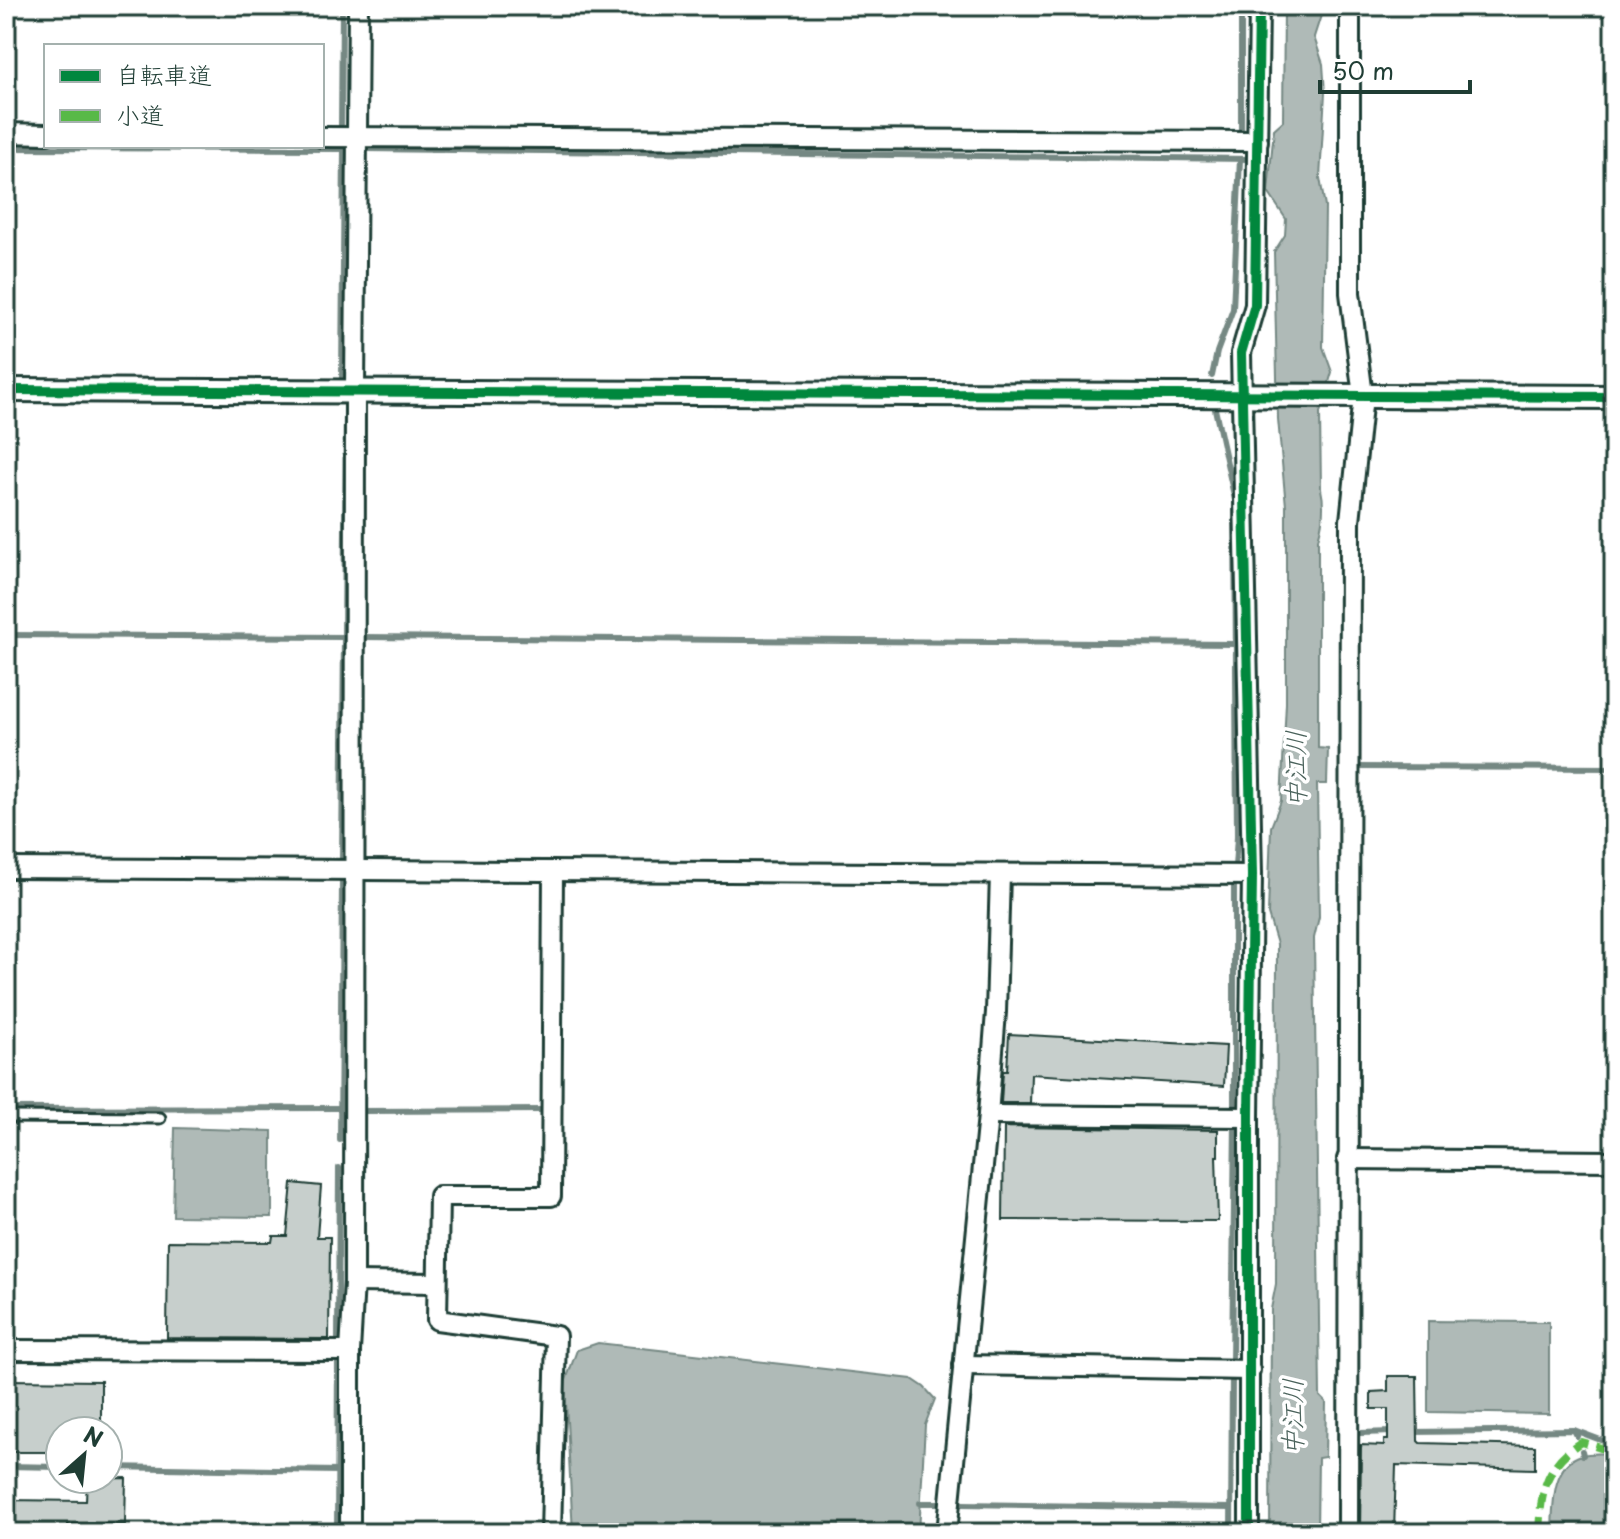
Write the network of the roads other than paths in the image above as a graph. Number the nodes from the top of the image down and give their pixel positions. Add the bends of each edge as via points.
1 (358, 6) edge
2 (1259, 6) edge
3 (1350, 6) edge
4 (6, 133) edge
5 (44, 134) edge
6 (324, 137) edge
7 (358, 137) junction
8 (1258, 141) junction
9 (6, 390) edge
10 (355, 390) junction
11 (1241, 396) junction
12 (1355, 396) junction
13 (1614, 397) edge
14 (6, 868) edge
15 (354, 869) junction
16 (553, 871) junction
17 (1000, 874) junction
18 (1252, 875) junction
19 (988, 1115) junction
20 (6, 1117) edge
21 (1249, 1117) junction
22 (160, 1118) dead end
23 (1347, 1159) junction
24 (1614, 1161) edge
25 (354, 1282) junction
26 (437, 1283) junction
27 (6, 1350) edge
28 (350, 1351) junction
29 (963, 1365) junction
30 (1250, 1370) junction
31 (350, 1533) edge
32 (551, 1533) edge
33 (947, 1533) edge
34 (1249, 1533) edge
35 (1348, 1533) edge

1 - 7 street
2 - 8 street
3 - 12 street
4 - 5 street
6 - 7 street
7 - 8 street
7 - 10 street
8 - 11 street via 1255,305 1241,353
9 - 10 street
10 - 11 street
10 - 15 street
11 - 12 street
11 - 18 street
12 - 13 street
12 - 23 street
14 - 15 street
15 - 16 street
15 - 25 street
16 - 17 street
16 - 26 street via 551,1196 439,1196
17 - 18 street
17 - 19 street
18 - 21 street
19 - 21 street
19 - 29 street
20 - 22 lane
21 - 30 street
23 - 24 street
23 - 35 street
25 - 26 street
25 - 28 street
26 - 32 street via 437,1320 556,1336
27 - 28 street
28 - 31 street
29 - 30 street
29 - 33 street
30 - 34 street

